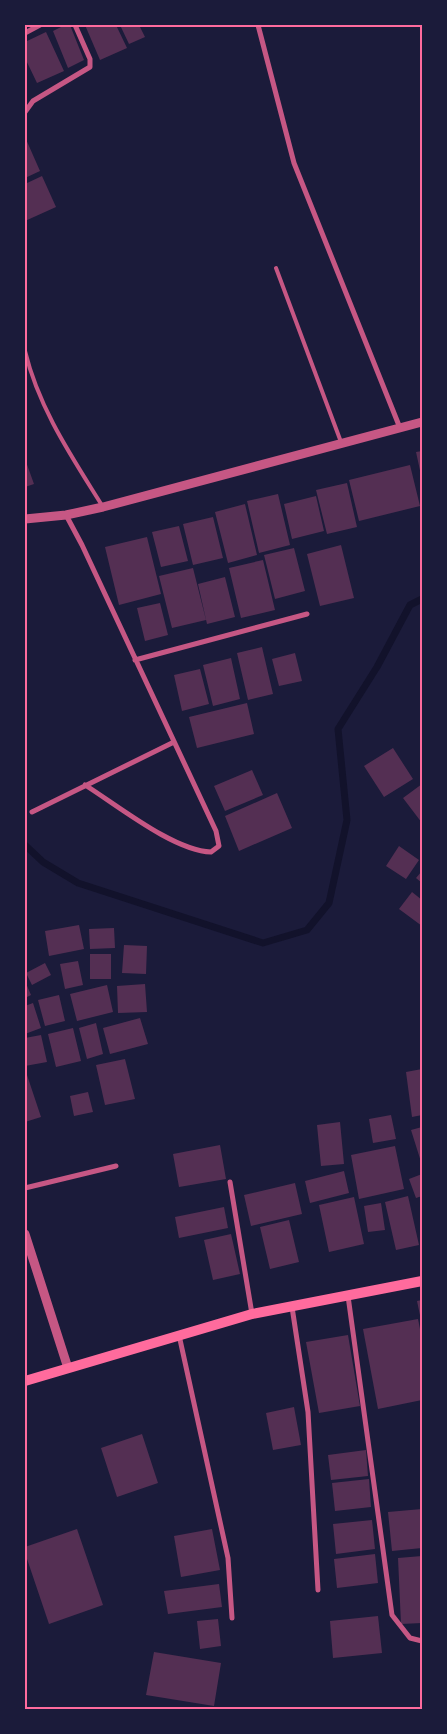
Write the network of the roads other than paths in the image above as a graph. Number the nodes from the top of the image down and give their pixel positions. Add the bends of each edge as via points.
1 (40, 25) edge
2 (75, 25) edge
3 (258, 25) edge
4 (25, 33) edge
5 (25, 112) edge
6 (276, 268) dead end
7 (25, 351) edge
8 (422, 422) edge
9 (400, 428) junction
10 (341, 442) junction
11 (103, 507) junction
12 (66, 515) junction
13 (25, 519) edge
14 (307, 614) dead end
15 (135, 660) junction
16 (174, 742) junction
17 (85, 784) junction
18 (32, 812) dead end
19 (116, 1166) dead end
20 (230, 1182) dead end
21 (25, 1188) edge
22 (25, 1234) edge
23 (422, 1281) edge
24 (348, 1295) junction
25 (292, 1307) junction
26 (252, 1314) junction
27 (179, 1334) junction
28 (68, 1368) junction
29 (25, 1381) edge
30 (318, 1590) dead end
31 (232, 1618) dead end
32 (422, 1640) edge

1 - 4 street
2 - 5 street via 90,59 90,67 32,101
3 - 9 street via 294,163
6 - 10 lane
7 - 11 lane via 31,377 46,412
8 - 9 street
9 - 10 street
10 - 11 street
11 - 12 street
12 - 13 street
12 - 15 street
14 - 15 street
15 - 16 street
16 - 17 street
16 - 17 street via 219,838 219,846 211,852 189,848 158,832
17 - 18 street
19 - 21 street
20 - 26 street
22 - 28 street
23 - 24 main road
24 - 25 main road
24 - 32 street via 392,1614 410,1638
25 - 26 main road
25 - 30 street via 308,1412
26 - 27 main road
27 - 28 main road
27 - 31 street via 228,1558
28 - 29 main road

